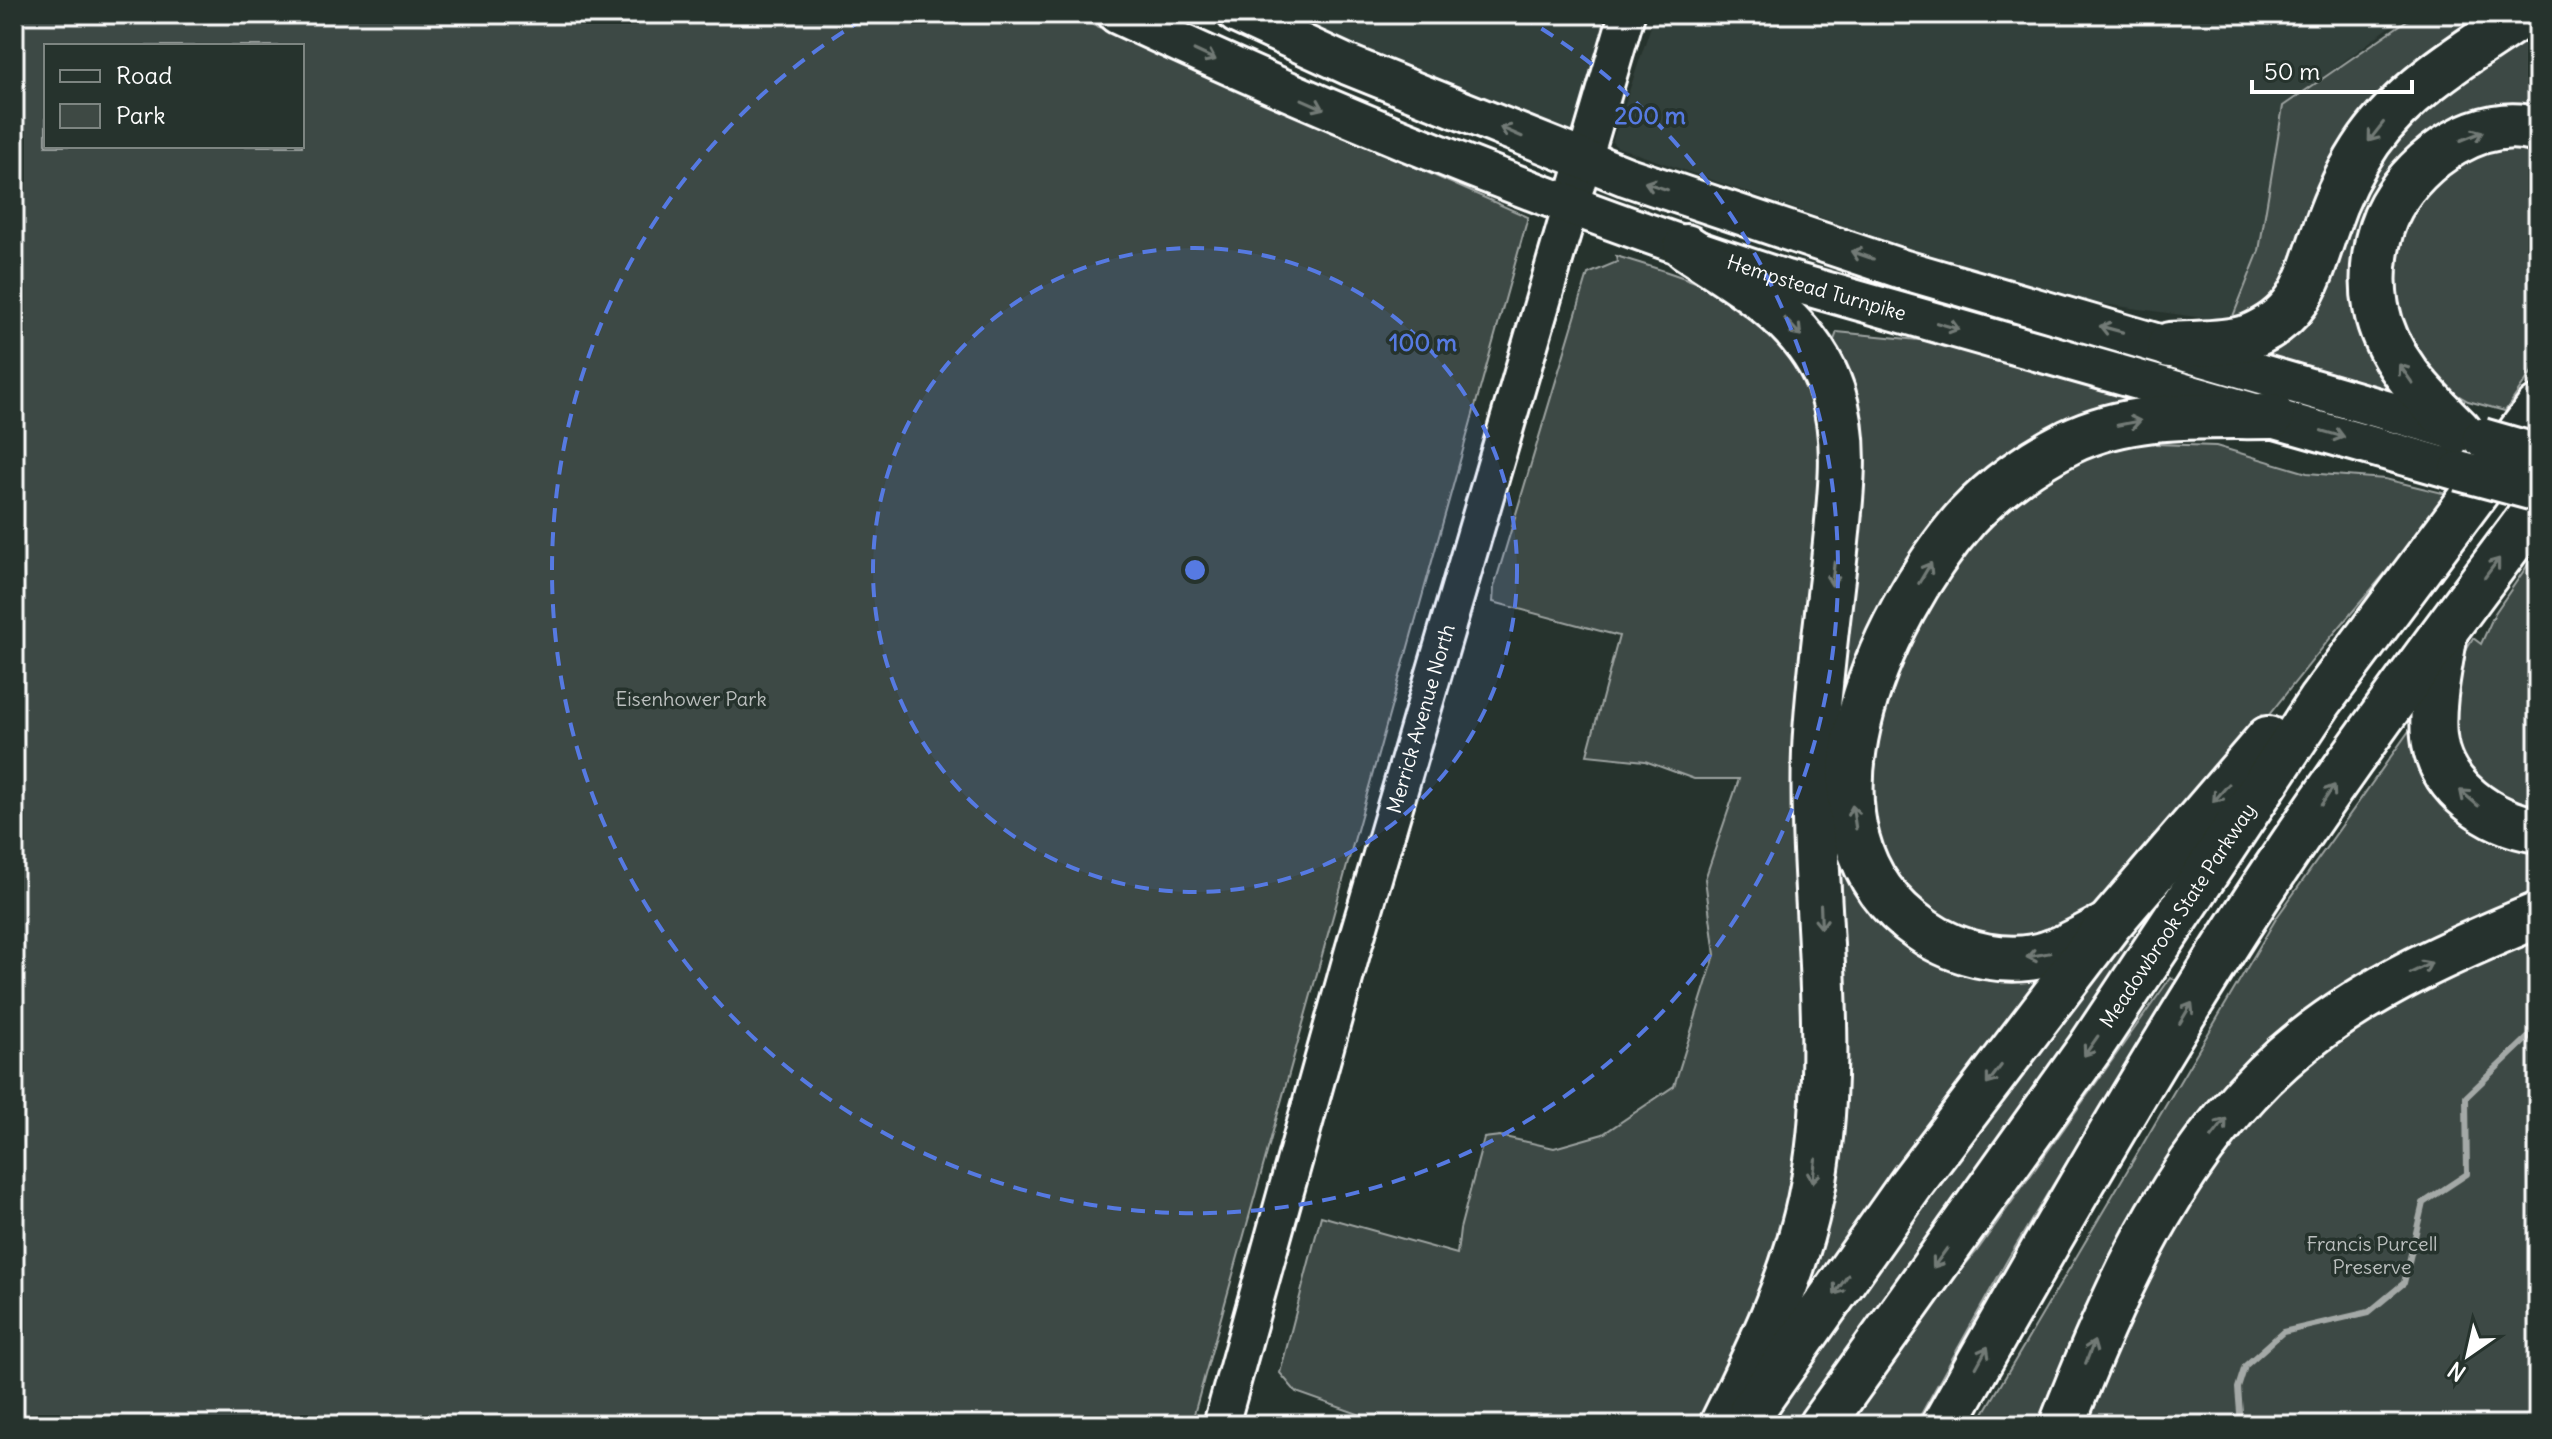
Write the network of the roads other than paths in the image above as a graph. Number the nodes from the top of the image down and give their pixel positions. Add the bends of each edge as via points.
1 (1117, 14) edge
2 (1237, 14) edge
3 (1627, 14) edge
4 (2524, 14) edge
5 (2538, 130) edge
6 (1583, 161) junction
7 (1570, 207) junction
8 (1686, 247) junction
9 (2170, 345) junction
10 (2538, 409) edge
11 (2272, 416) junction
12 (2467, 447) junction
13 (2538, 454) edge
14 (2538, 492) edge
15 (2538, 506) edge
16 (2454, 522) junction
17 (2446, 630) junction
18 (2538, 830) edge
19 (2538, 915) edge
20 (2109, 924) junction
21 (1221, 1425) edge
22 (1722, 1425) edge
23 (1741, 1425) edge
24 (1821, 1425) edge
25 (1944, 1425) edge
26 (2062, 1425) edge

1 -> 7 main road, Hempstead Turnpike via 1399,141
6 -> 2 main road, Hempstead Turnpike
3 - 6 main road, Merrick Avenue North
4 -> 9 highway via 2443,69 2386,120 2348,175 2308,285 2281,319 2246,338
12 -> 5 highway via 2407,378 2384,336 2374,275 2380,232 2391,206 2431,157 2491,129
6 - 7 main road, Merrick Avenue North
9 -> 6 main road, Hempstead Turnpike via 1905,270
7 - 8 main road, Hempstead Turnpike
7 - 21 main road, Merrick Avenue North
8 -> 11 main road, Hempstead Turnpike
8 -> 22 highway via 1760,296 1811,348 1836,406 1843,471 1815,751 1825,1038 1820,1124 1794,1263 1778,1309
9 - 12 main road, Hempstead Turnpike
10 - 16 highway, Meadowbrook State Parkway
11 -> 12 main road, Hempstead Turnpike
20 -> 11 highway via 2053,952 1989,956 1937,941 1890,904 1861,856 1851,810 1853,752 1868,688 1890,631 1935,557 1970,515 2022,469 2071,441 2120,424 2157,418
12 - 13 main road, Hempstead Turnpike, bridge
12 - 14 main road, Hempstead Turnpike, bridge
17 -> 15 highway
16 -> 20 highway
16 -> 24 highway, Meadowbrook State Parkway via 2320,701 2090,1048
18 -> 17 highway via 2484,810 2462,793 2440,761 2433,710
25 -> 17 highway via 2039,1255 2236,929
26 -> 19 highway via 2100,1325 2153,1223 2222,1123 2261,1079 2354,1004
20 -> 23 highway via 1912,1183

